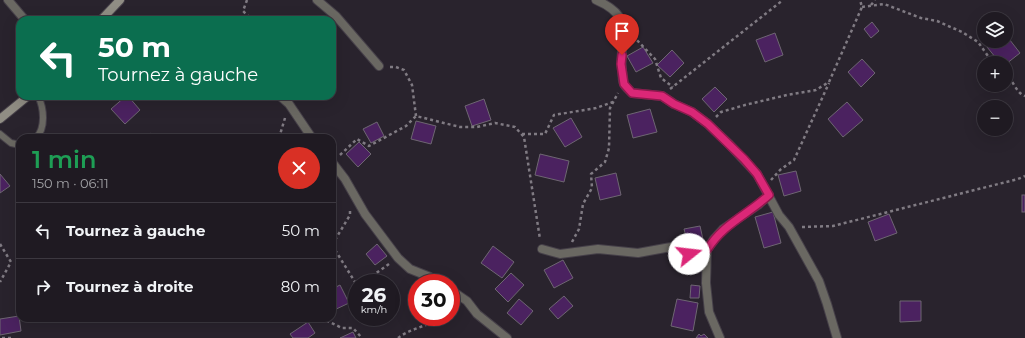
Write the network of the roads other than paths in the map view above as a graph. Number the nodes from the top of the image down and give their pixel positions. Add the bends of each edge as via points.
1 (8, 0) edge
2 (120, 0) edge
3 (317, 0) edge
4 (596, 0) edge
5 (22, 16) edge
6 (106, 16) edge
7 (380, 66) road end
8 (23, 100) edge
9 (40, 100) edge
10 (284, 100) edge
11 (0, 119) edge
12 (0, 134) edge
13 (40, 134) edge
14 (309, 134) edge
15 (16, 144) edge
16 (336, 167) edge
17 (769, 195) junction
18 (542, 249) road end
19 (707, 250) junction
20 (421, 274) edge
21 (460, 296) edge
22 (507, 338) edge
23 (720, 338) edge
24 (838, 338) edge

1 - 5 street
2 - 6 main road
3 - 7 street via 336,16
4 - 17 street via 609,6 618,15 624,28 621,64 624,84 632,93 662,96 708,124 757,174
8 - 11 main road
9 - 13 lane via 43,122
10 - 14 street
12 - 15 lane
16 - 20 street via 365,214 398,258 410,269
17 - 19 street via 723,229
17 - 24 street via 819,281
18 - 19 street via 560,254 598,250 638,253 682,245 689,254
19 - 23 street via 706,283 709,312
21 - 22 street via 467,300 477,314

